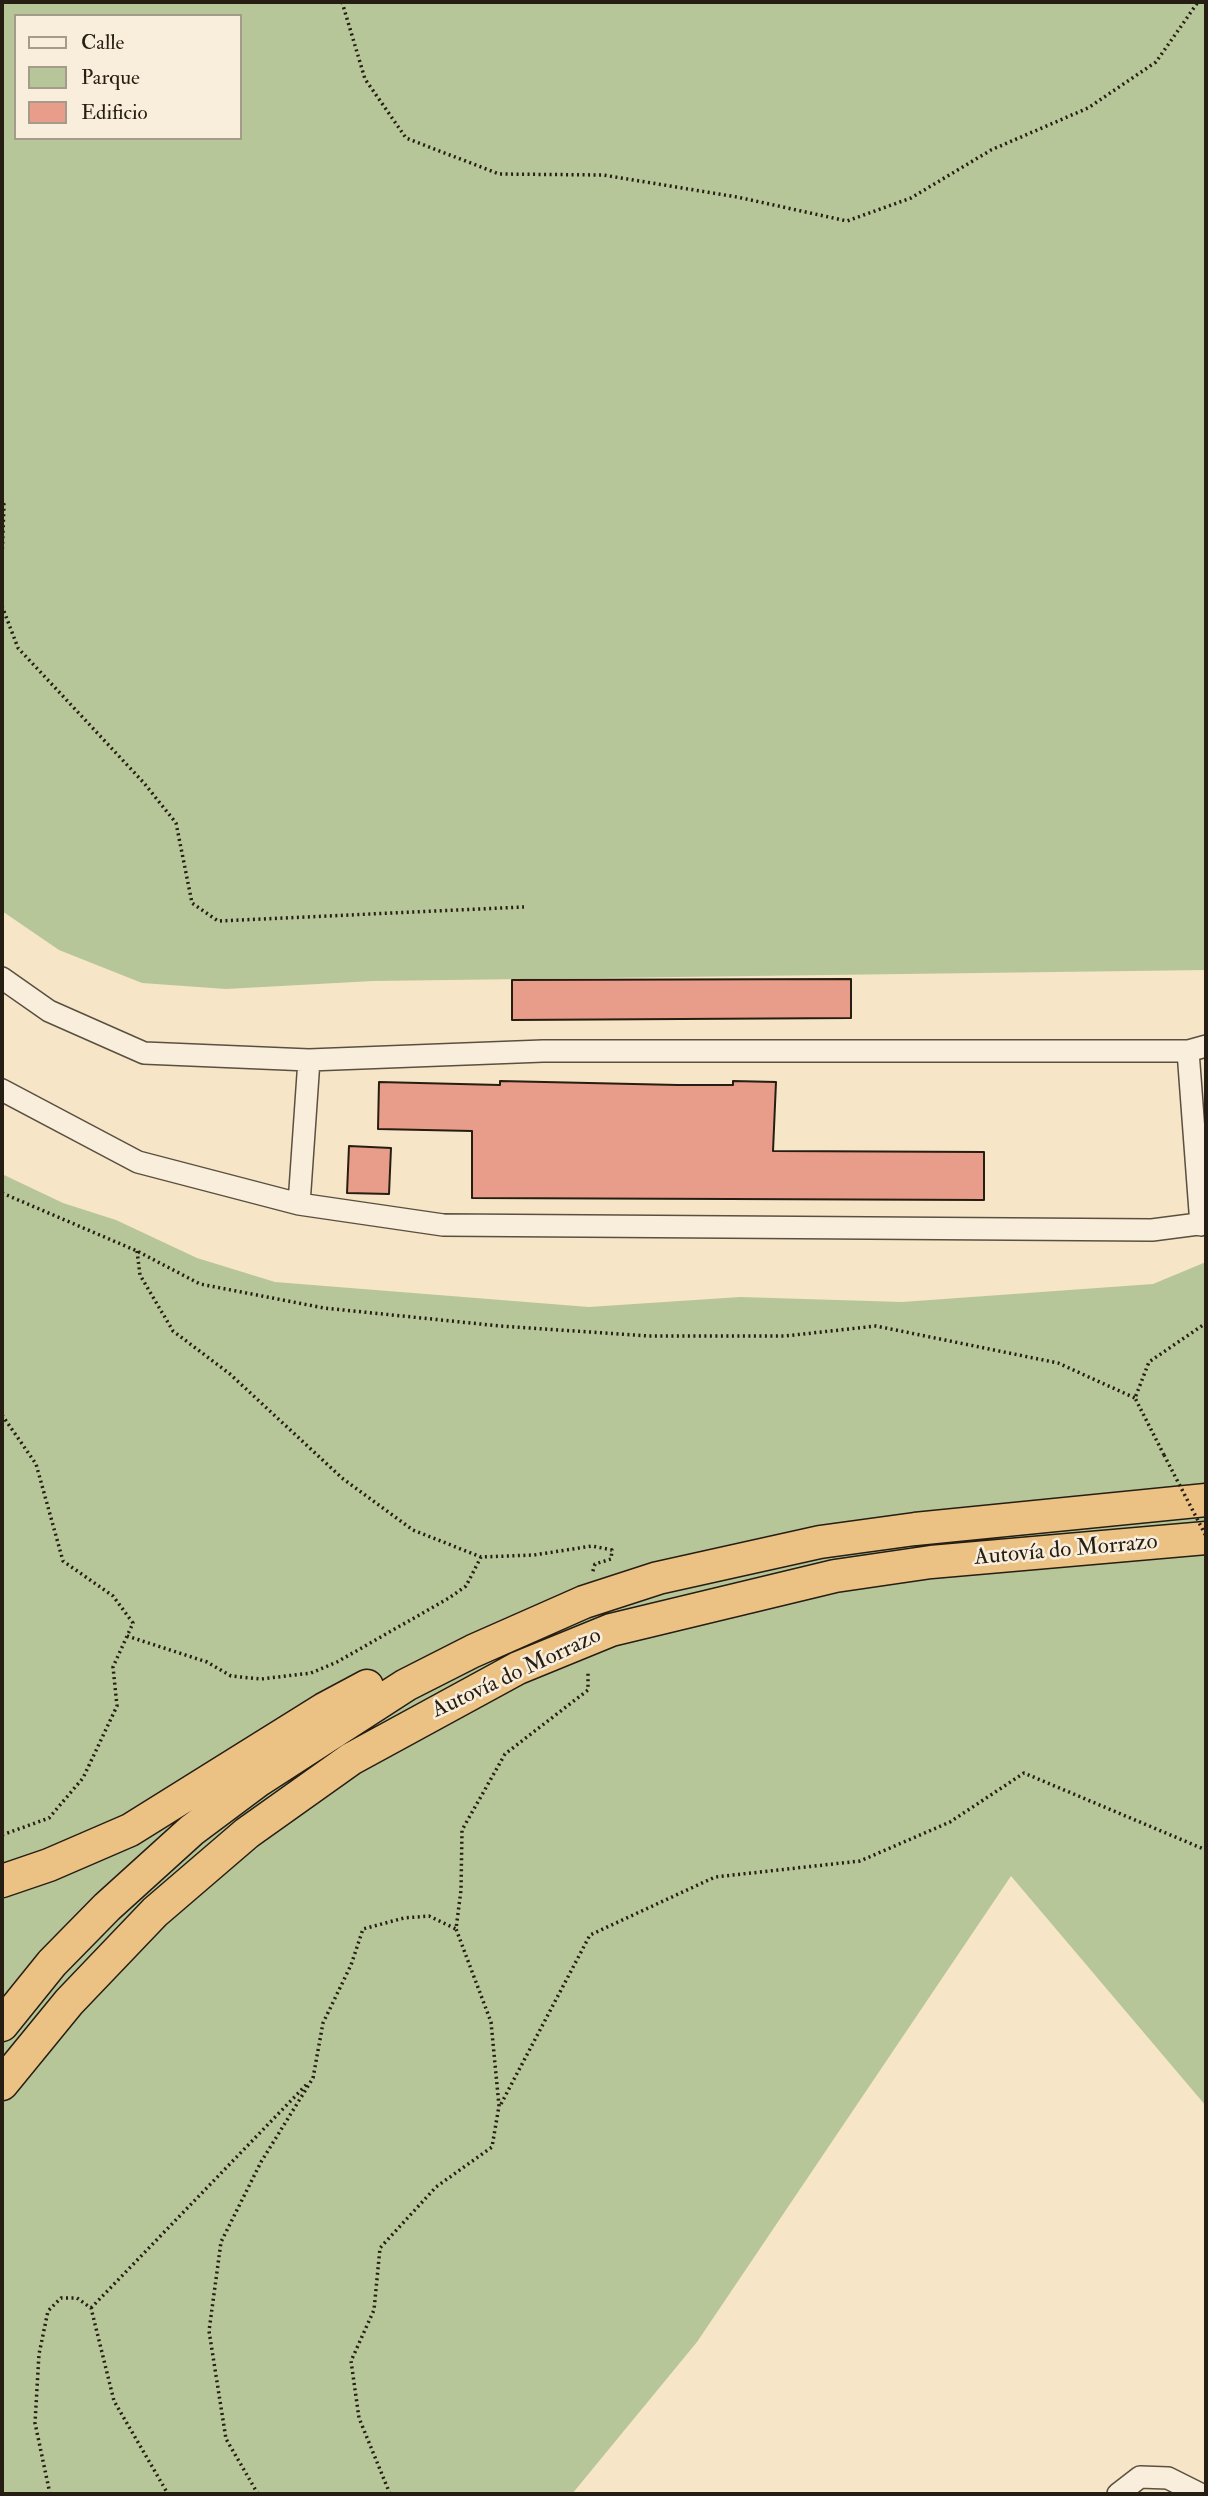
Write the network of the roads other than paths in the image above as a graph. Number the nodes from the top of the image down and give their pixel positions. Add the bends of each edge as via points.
1 (2, 978) edge
2 (1197, 1049) edge
3 (309, 1060) junction
4 (2, 1090) edge
5 (299, 1205) junction
6 (1203, 1224) edge
7 (1206, 1500) edge
8 (1206, 1537) edge
9 (588, 1590) junction
10 (2, 1881) edge
11 (2, 2025) edge
12 (2, 2084) edge
13 (1118, 2494) edge
14 (1200, 2494) edge

1 - 3 street via 49,1011 144,1053
2 - 3 street via 543,1051
2 - 6 street
3 - 5 street
4 - 5 street via 138,1162
5 - 6 street via 443,1225 1138,1230
7 - 9 highway, Autovía do Morrazo via 820,1542
8 - 12 highway, Autovía do Morrazo via 931,1562 835,1576 611,1630 518,1668 351,1759 247,1833 155,1912 69,2001
9 - 10 highway via 467,1635 324,1709 130,1830
9 - 11 highway, Autovía do Morrazo via 407,1685 258,1780 192,1830 107,1907
13 - 14 street via 1140,2477 1168,2478

